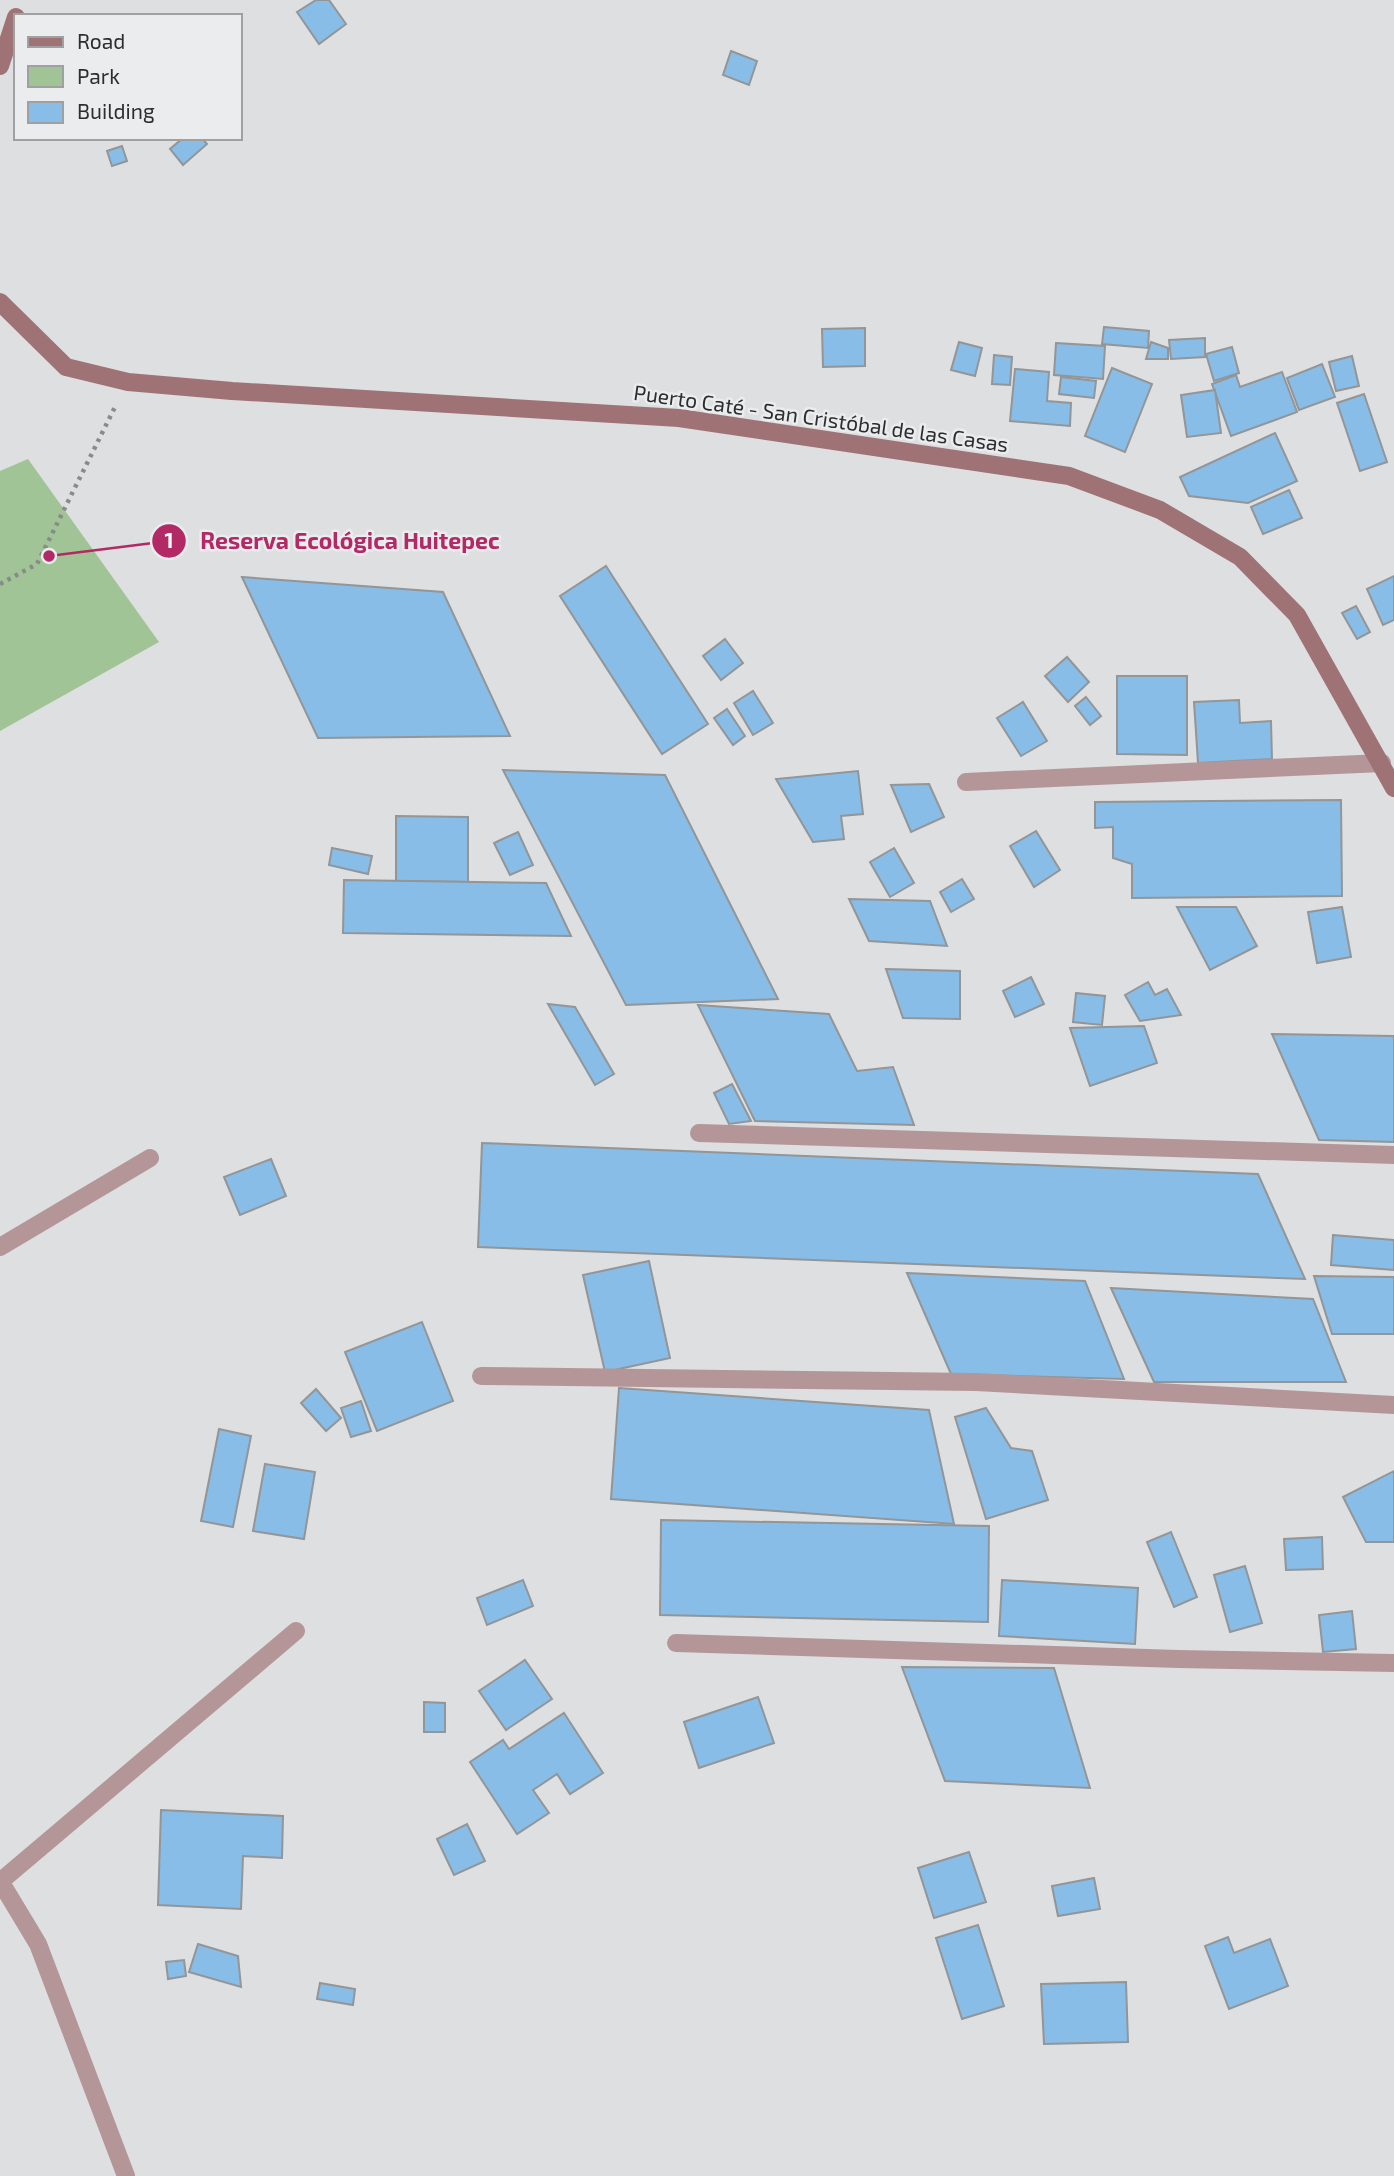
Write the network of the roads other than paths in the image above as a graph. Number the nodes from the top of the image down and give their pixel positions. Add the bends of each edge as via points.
1 (14, 22) edge
2 (0, 66) edge
3 (0, 302) edge
4 (1382, 763) junction
5 (966, 782) dead end
6 (1394, 788) edge
7 (699, 1133) dead end
8 (1394, 1155) edge
9 (150, 1158) dead end
10 (0, 1247) edge
11 (481, 1376) dead end
12 (1394, 1405) edge
13 (296, 1631) dead end
14 (676, 1643) dead end
15 (1394, 1663) edge
16 (1, 1881) edge
17 (126, 2176) edge

1 - 2 main road
3 - 4 main road, Puerto Caté - San Cristóbal de las Casas via 66,368 128,382 679,418 1069,476 1160,510 1240,557 1297,615
4 - 5 street
4 - 6 main road, Puerto Caté - San Cristóbal de las Casas
7 - 8 street
9 - 10 street
11 - 12 street via 976,1381
13 - 16 street
14 - 15 street
16 - 17 street via 38,1944

